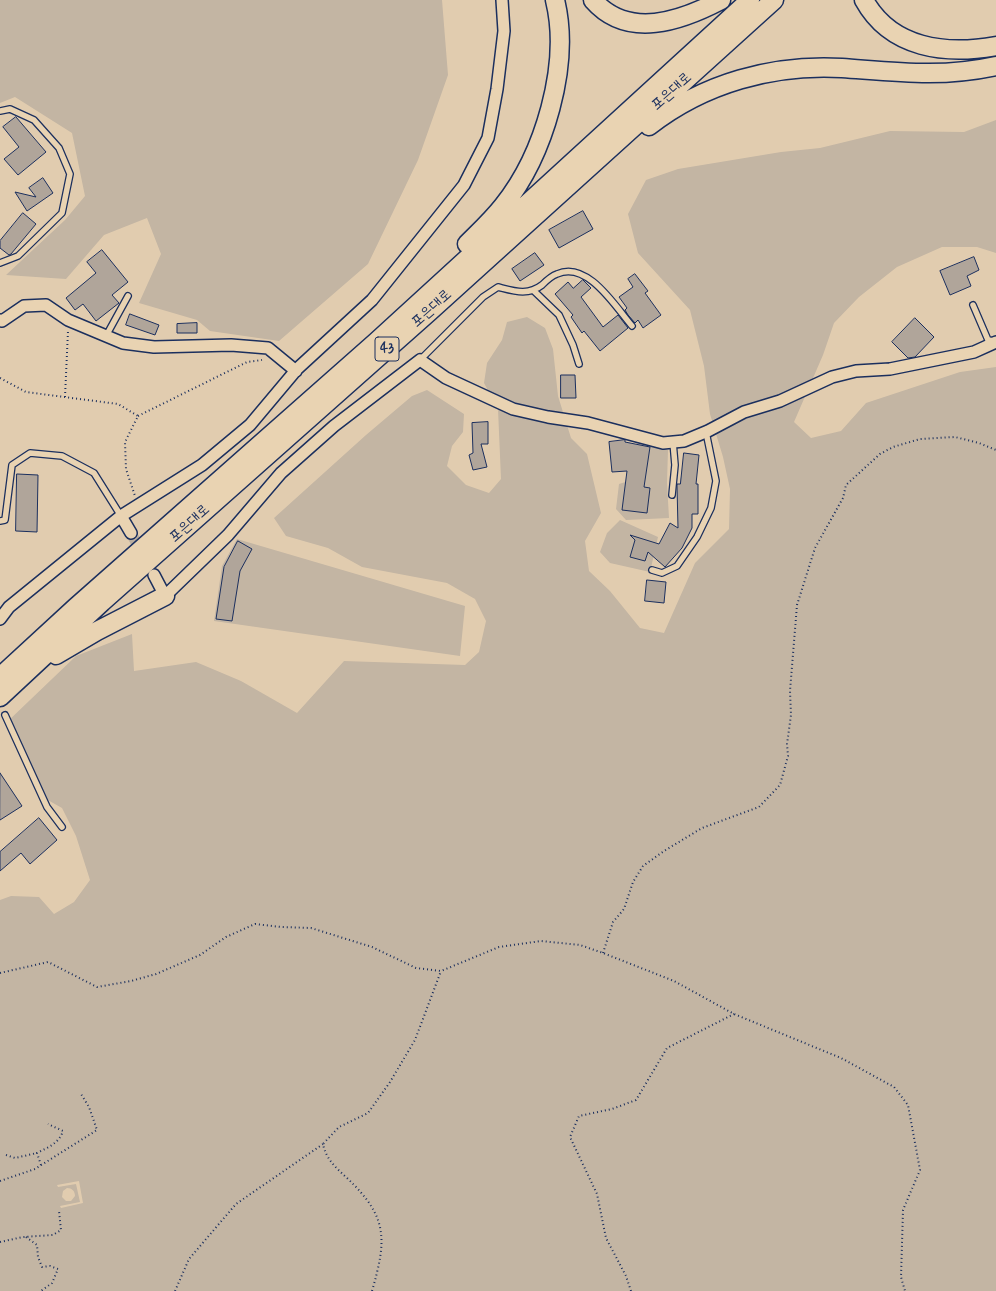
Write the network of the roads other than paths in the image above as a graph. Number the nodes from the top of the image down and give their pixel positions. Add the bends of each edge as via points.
1 (502, 0) edge
2 (556, 0) edge
3 (593, 0) edge
4 (721, 0) edge
5 (750, 0) edge
6 (774, 0) edge
7 (864, 0) edge
8 (996, 46) edge
9 (996, 66) edge
10 (0, 111) edge
11 (519, 230) junction
12 (0, 263) edge
13 (534, 291) junction
14 (128, 296) dead end
15 (973, 305) dead end
16 (0, 320) edge
17 (632, 326) dead end
18 (106, 336) junction
19 (376, 342) junction
20 (996, 342) edge
21 (420, 360) junction
22 (579, 364) dead end
23 (296, 371) junction
24 (706, 432) junction
25 (673, 442) junction
26 (672, 495) dead end
27 (121, 516) junction
28 (0, 521) edge
29 (131, 533) tunnel mouth
30 (652, 570) dead end
31 (154, 575) dead end
32 (165, 596) junction
33 (0, 619) edge
34 (4, 687) edge
35 (5, 715) dead end
36 (62, 827) dead end

1 - 23 street via 504,31 488,138 464,185 372,300
2 - 19 highway via 560,17 559,56 553,98 541,139 525,173 503,206
3 - 4 highway via 615,17 636,24 678,19
5 - 19 highway, 포은대로 / 43
6 - 11 highway, 포은대로 / 43
7 - 8 highway via 875,17 891,32 908,42 953,51
9 - 11 highway via 941,74 906,74 841,68 776,70 716,87 662,116
10 - 12 lane via 10,109 34,120 59,148 70,174 62,213 18,256
11 - 34 highway, 포은대로 / 43
13 - 17 lane via 556,274 573,270 588,278 607,294
13 - 21 lane via 517,292 498,287 483,297
13 - 22 lane via 559,315 574,345
14 - 18 lane
15 - 20 lane via 988,340
16 - 18 street via 24,306 46,305 68,320
18 - 23 street via 123,343 154,347 232,345 268,348
19 - 34 highway, 포은대로 / 43 via 76,607
20 - 24 street via 974,352 890,369 856,371 832,377 780,401 744,412
21 - 25 street via 446,378 513,409 588,423 662,443
21 - 32 street via 334,426 281,473 228,535
23 - 27 street via 250,425 202,465
24 - 25 street via 684,441
24 - 30 lane via 716,482 711,508 697,537 677,566 662,573
25 - 26 lane via 675,465
27 - 28 lane via 94,473 62,456 30,453 12,465 5,520
27 - 29 street
27 - 33 street via 9,608
31 - 32 street
32 - 34 highway via 57,654
35 - 36 lane via 47,807

